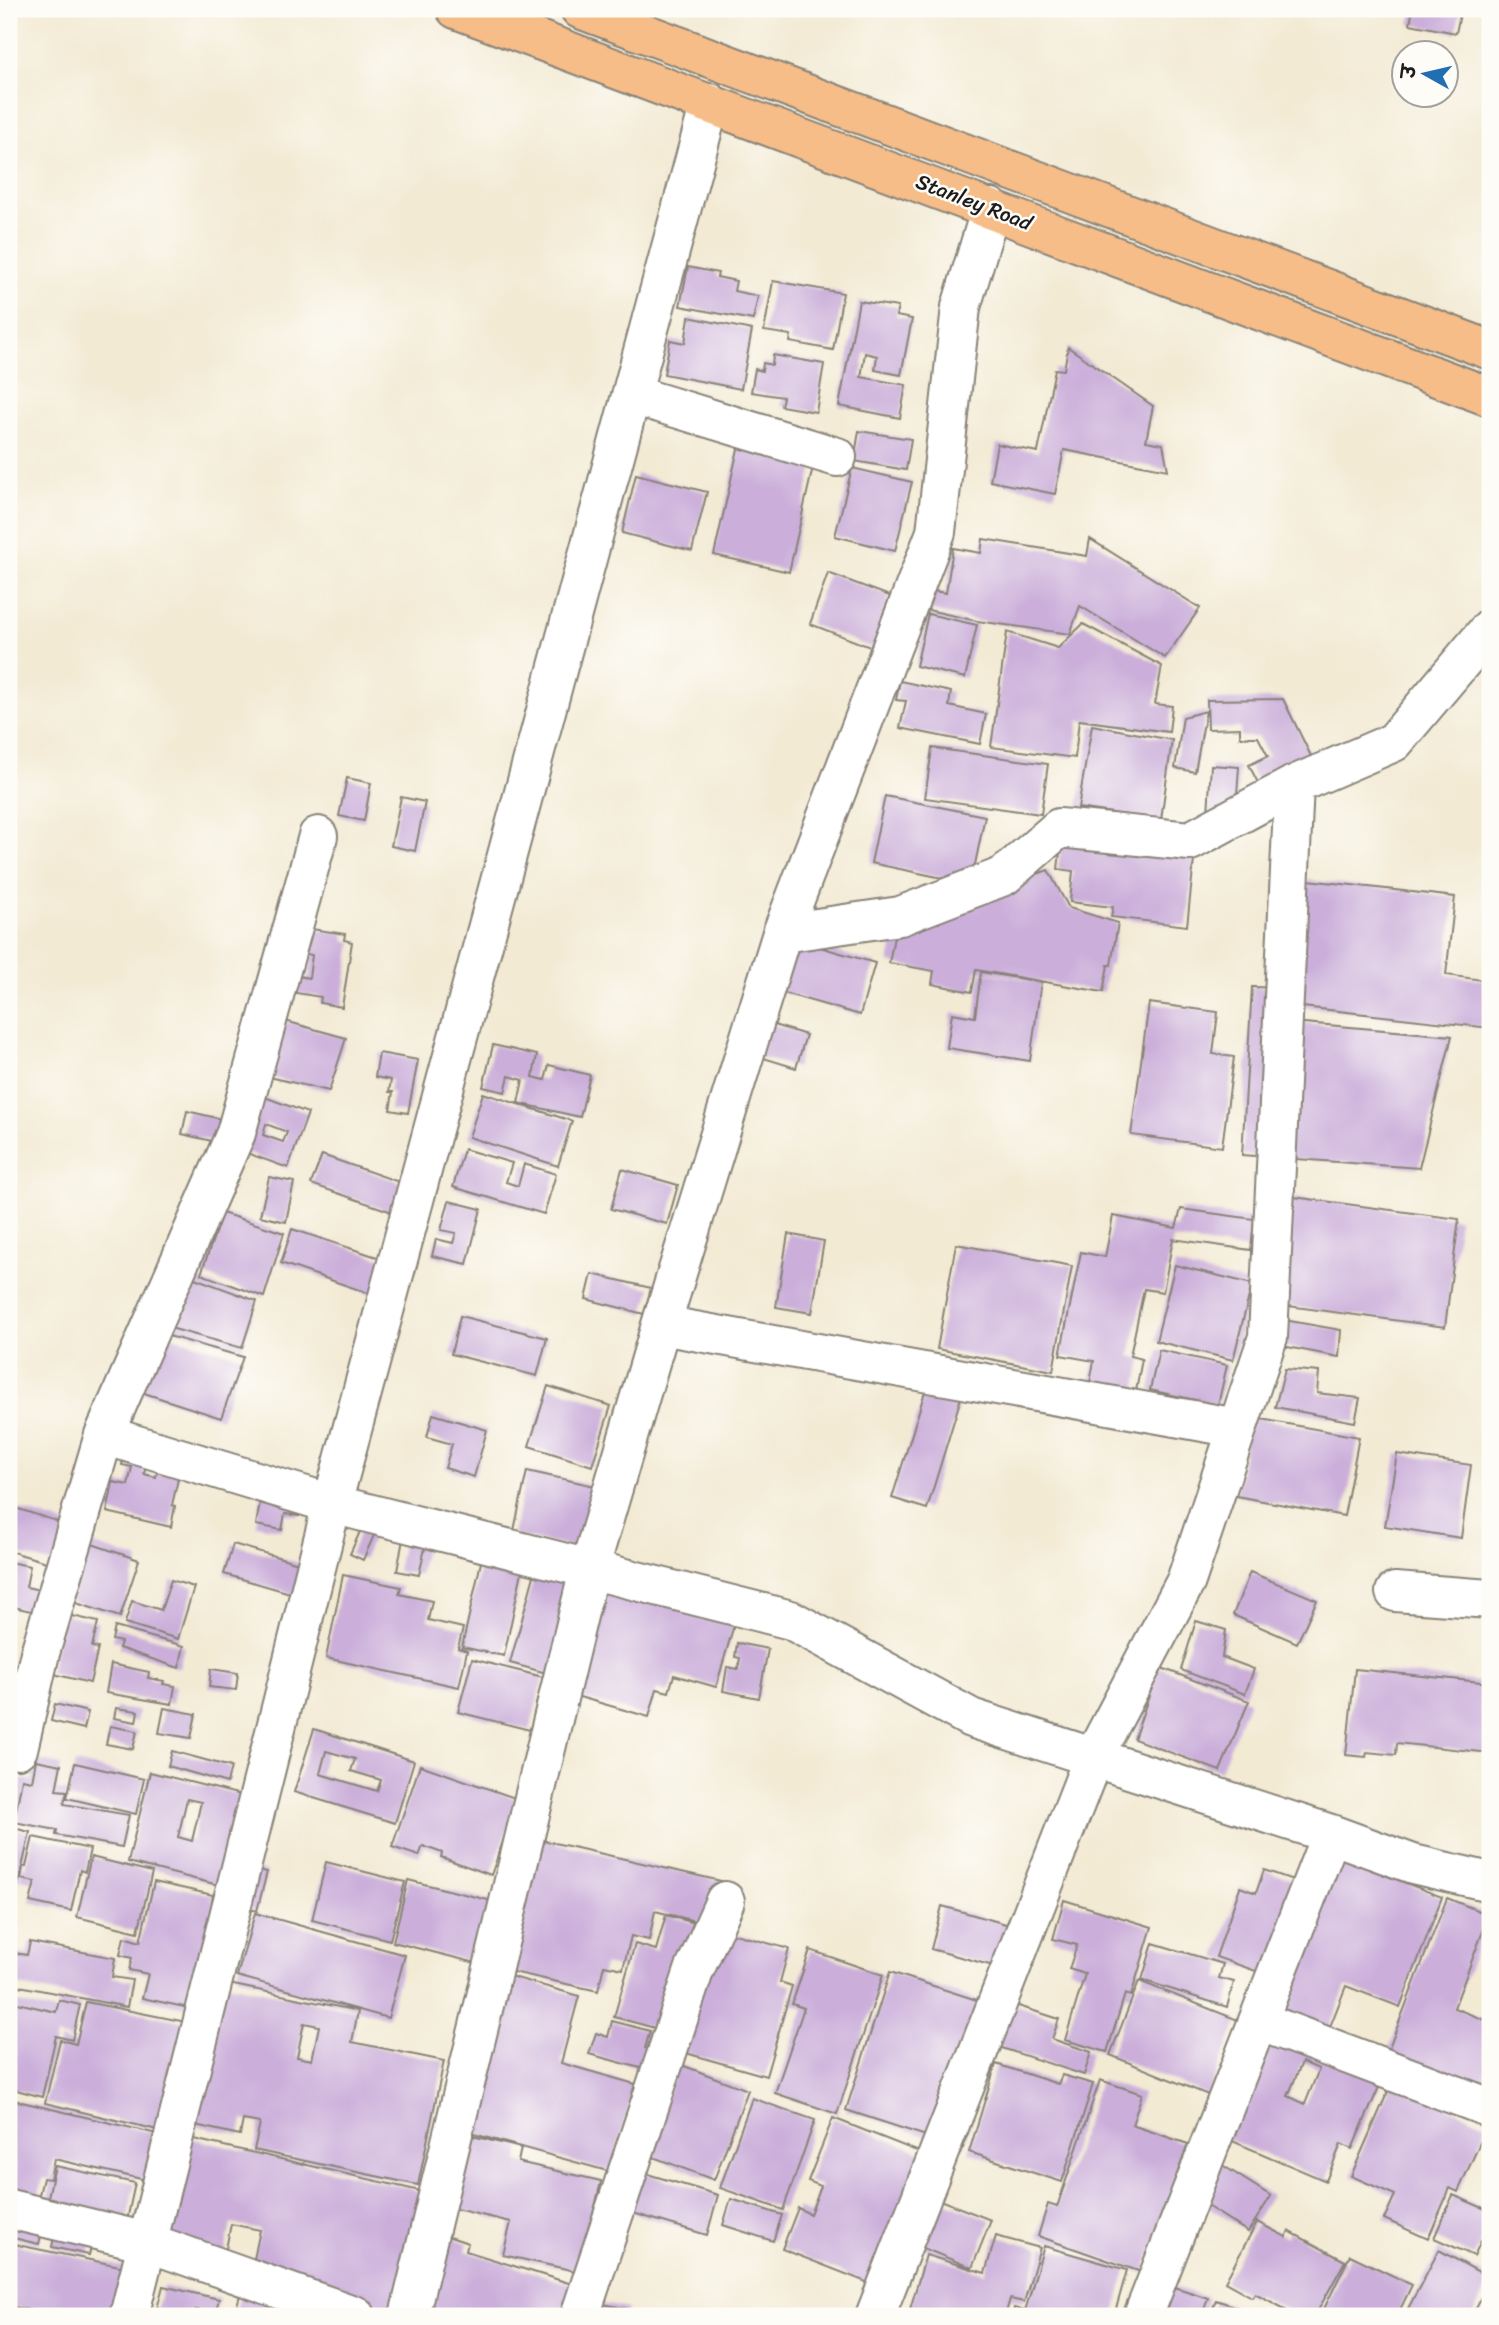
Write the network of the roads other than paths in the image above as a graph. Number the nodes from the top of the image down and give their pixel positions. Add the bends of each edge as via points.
1 (456, 9) edge
2 (580, 9) edge
3 (710, 103) junction
4 (991, 208) junction
5 (1490, 350) edge
6 (633, 395) junction
7 (1490, 397) edge
8 (837, 457) dead end
9 (1490, 628) edge
10 (1294, 785) junction
11 (318, 836) dead end
12 (782, 933) junction
13 (661, 1325) junction
14 (1237, 1428) junction
15 (104, 1435) junction
16 (332, 1504) junction
17 (589, 1570) junction
18 (1395, 1592) dead end
19 (1490, 1599) edge
20 (18, 1749) dead end
21 (1093, 1758) junction
22 (1331, 1834) junction
23 (1490, 1881) edge
24 (725, 1901) dead end
25 (1259, 2021) junction
26 (1490, 2108) edge
27 (9, 2209) edge
28 (147, 2242) junction
29 (129, 2316) edge
30 (356, 2316) edge
31 (409, 2316) edge
32 (580, 2316) edge
33 (874, 2316) edge
34 (1143, 2316) edge

1 - 3 main road, Stanley Road
2 - 5 main road, Stanley Road
3 - 4 main road, Stanley Road
3 - 6 street
4 - 7 main road, Stanley Road
4 - 12 street via 961,307 936,531
6 - 8 street
6 - 16 street
9 - 10 street via 1394,742
10 - 12 street via 1190,841 1059,828 1004,876 900,916
10 - 14 street via 1268,1337
11 - 15 street via 236,1133
12 - 13 street
13 - 14 street
13 - 17 street
14 - 21 street via 1186,1581
15 - 16 street
15 - 20 street via 40,1653
16 - 17 street
16 - 28 street
17 - 21 street via 791,1620 971,1718
17 - 31 street
18 - 19 street
21 - 22 street
21 - 33 street
22 - 23 street via 1413,1864
22 - 25 street
24 - 32 street via 694,1971
25 - 26 street
25 - 34 street
27 - 28 street
28 - 29 street
28 - 30 street

